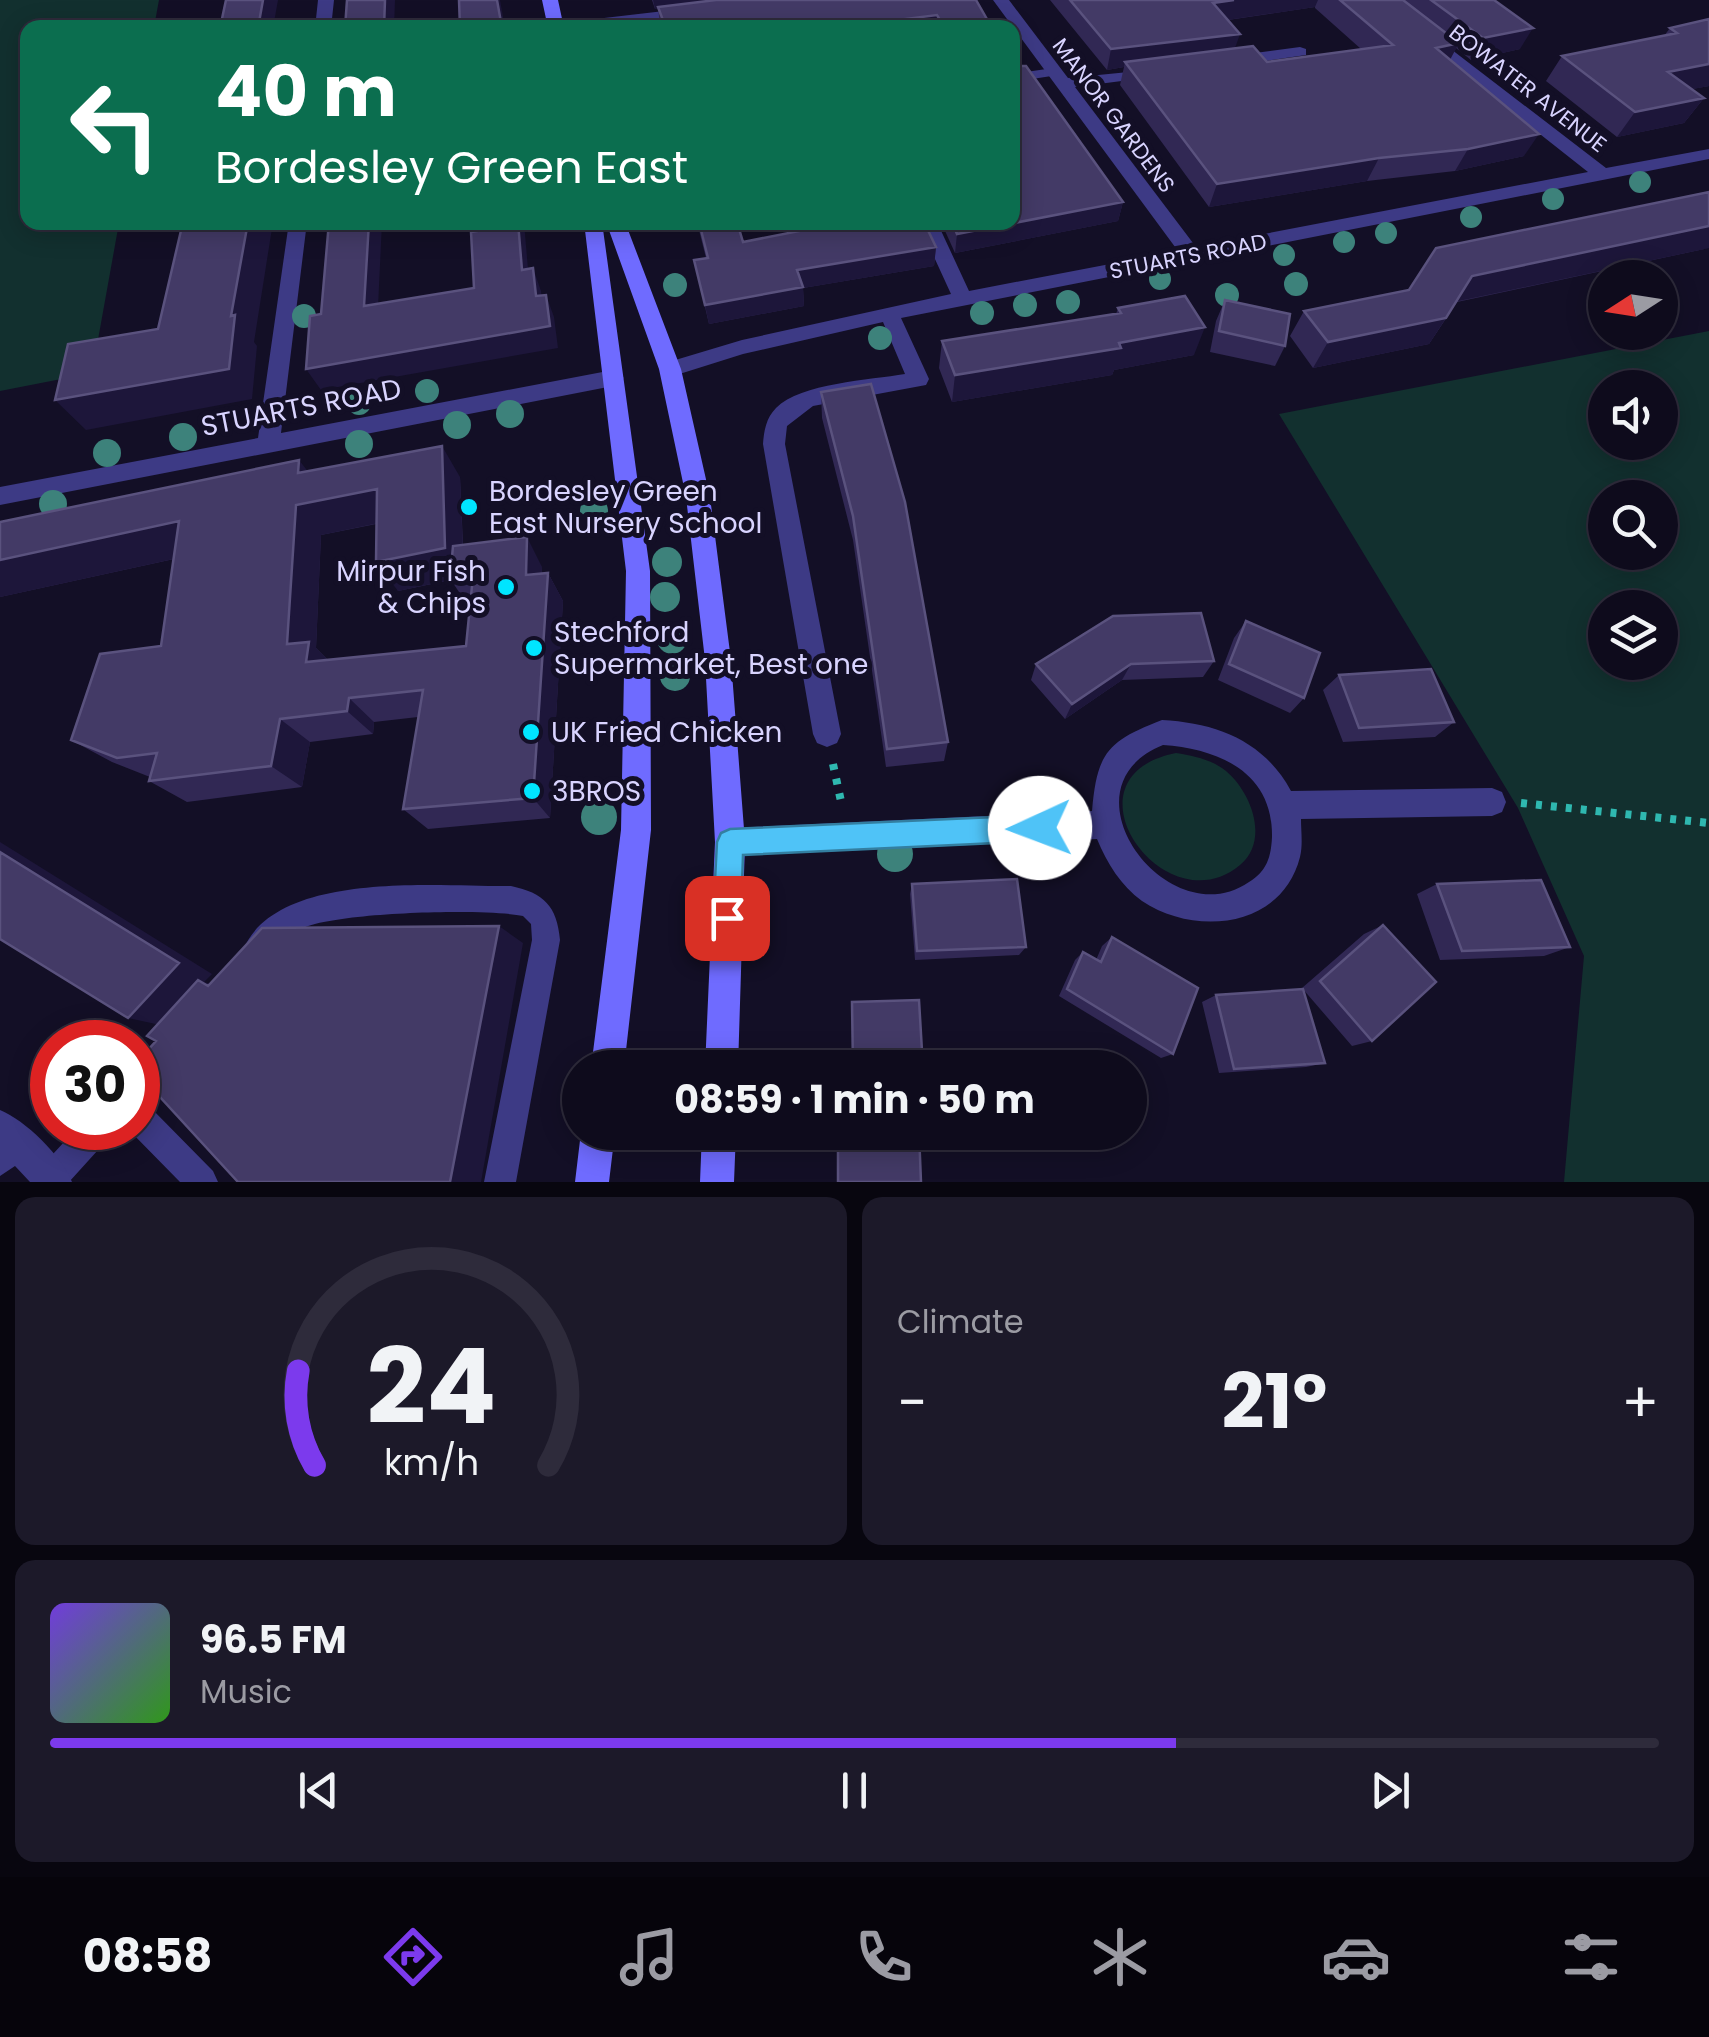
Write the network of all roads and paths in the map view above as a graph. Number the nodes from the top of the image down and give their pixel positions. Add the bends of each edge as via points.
1 (1378, 0) edge
2 (711, 10) edge
3 (626, 20) edge
4 (1020, 26) edge
5 (1300, 52) dead end
6 (1221, 62) edge
7 (1162, 71) edge
8 (1020, 78) edge
9 (1058, 78) junction
10 (1709, 154) edge
11 (1603, 175) junction
12 (297, 230) edge
13 (594, 230) edge
14 (617, 230) edge
15 (931, 230) edge
16 (1192, 256) junction
17 (964, 300) junction
18 (889, 313) junction
19 (670, 369) junction
20 (613, 378) junction
21 (269, 444) junction
22 (0, 496) edge
23 (827, 734) joint
24 (1492, 802) joint
25 (1283, 805) junction
26 (1709, 823) edge
27 (1106, 825) junction
28 (848, 834) junction
29 (730, 842) junction
30 (236, 973) edge
31 (608, 1050) edge
32 (722, 1050) edge
33 (160, 1139) edge
34 (4, 1141) edge
35 (79, 1150) edge
36 (596, 1150) edge
37 (718, 1150) edge
38 (54, 1180) edge
39 (202, 1182) edge
40 (500, 1182) edge
41 (592, 1182) edge
42 (717, 1182) edge

1 - 11 street, BOWATER AVENUE
2 - 3 street
4 - 9 street, MANOR GARDENS
5 - 6 street
7 - 9 street
8 - 9 lane
9 - 16 street, MANOR GARDENS
10 - 11 street, STUARTS ROAD
11 - 16 street, STUARTS ROAD
12 - 21 street
13 - 20 main road
14 - 19 main road
15 - 17 street
16 - 17 street, STUARTS ROAD
17 - 18 street, STUARTS ROAD
18 - 19 street, STUARTS ROAD
18 - 23 street via 918,379 808,399 776,425 783,505
19 - 29 main road via 698,497
20 - 21 street, STUARTS ROAD
20 - 31 main road via 638,572 636,810
21 - 22 street, STUARTS ROAD
23 - 28 path
24 - 25 street
24 - 26 path
25 - 27 street via 1252,760 1230,744 1168,731 1118,756 1102,800
25 - 27 street via 1286,855 1277,878 1237,906 1210,909 1156,892 1133,873
27 - 28 street
28 - 29 street
29 - 32 main road
30 - 40 lane via 273,932 315,909 347,902 530,904 544,918 546,940
33 - 39 lane
34 - 38 street
35 - 38 lane
36 - 41 main road
37 - 42 main road

